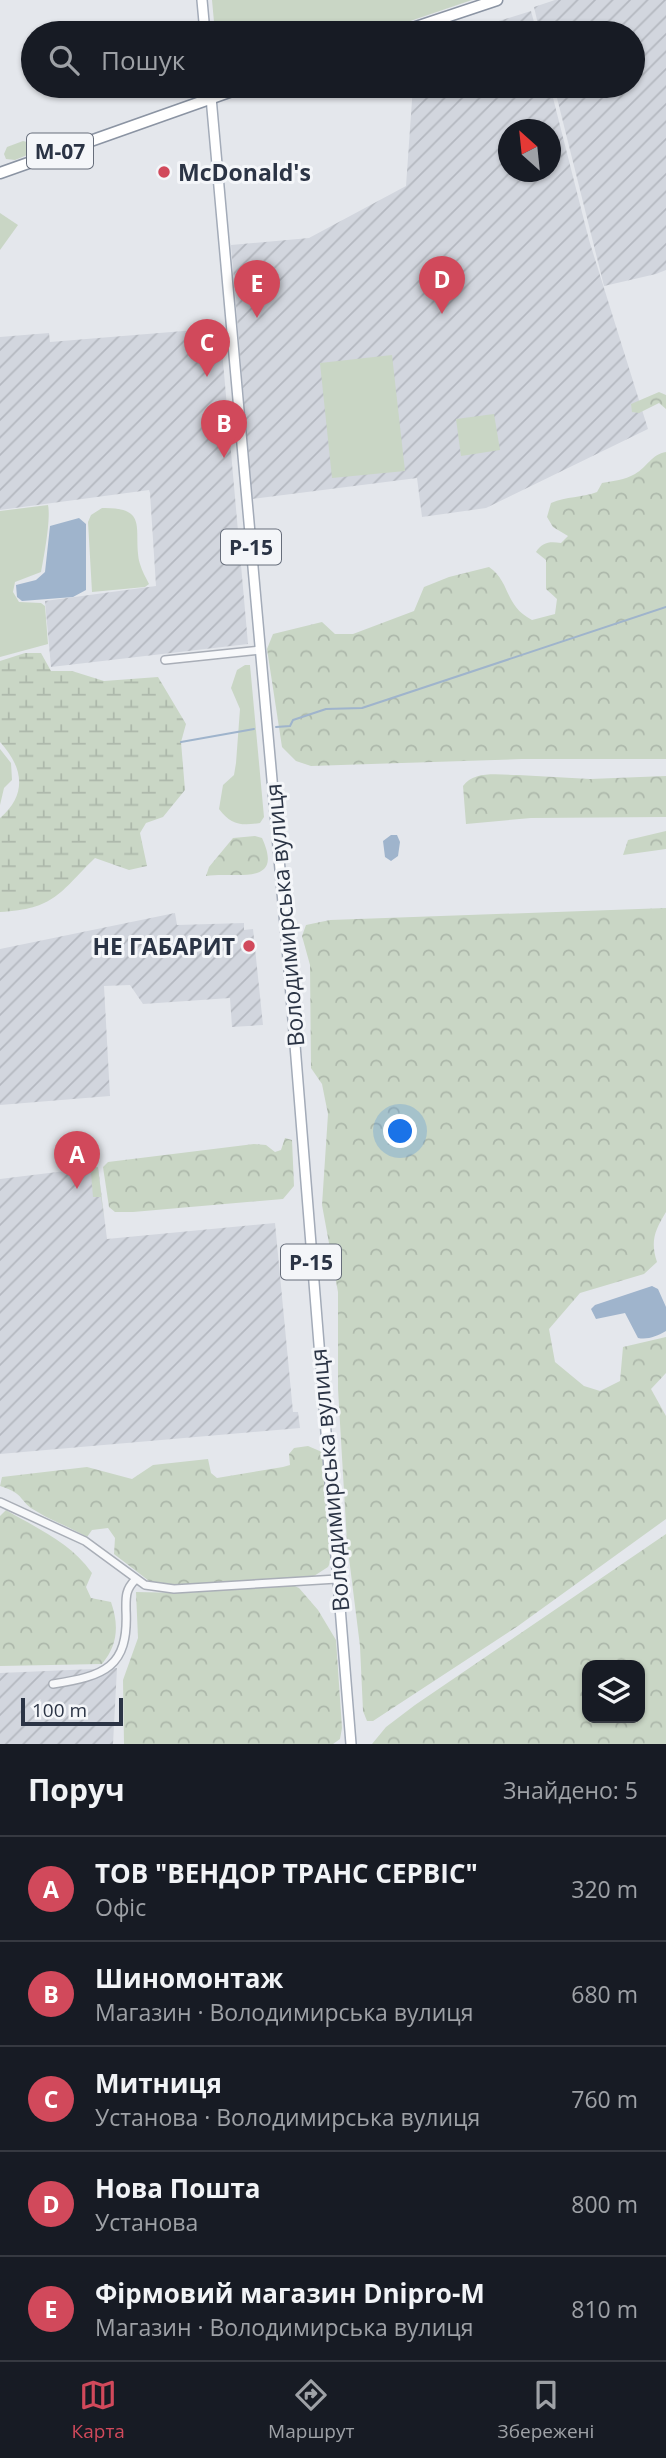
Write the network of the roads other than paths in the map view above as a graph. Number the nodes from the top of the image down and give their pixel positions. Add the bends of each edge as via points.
1 (202, 0) edge
2 (497, 0) edge
3 (204, 21) edge
4 (434, 21) edge
5 (212, 98) joint
6 (0, 173) edge
7 (260, 650) junction
8 (165, 660) dead end
9 (0, 1502) edge
10 (337, 1579) junction
11 (135, 1580) junction
12 (53, 1684) dead end
13 (351, 1744) edge

1 - 3 main road
2 - 4 highway
5 - 6 highway, М-07
5 - 7 main road, Володимирська вулиця / Р-15
7 - 8 street
7 - 10 main road, Володимирська вулиця / Р-15
9 - 11 street via 85,1541
10 - 11 street via 174,1589
10 - 13 main road, Володимирська вулиця / Р-15
11 - 12 street via 126,1598 128,1636 115,1662 93,1677

